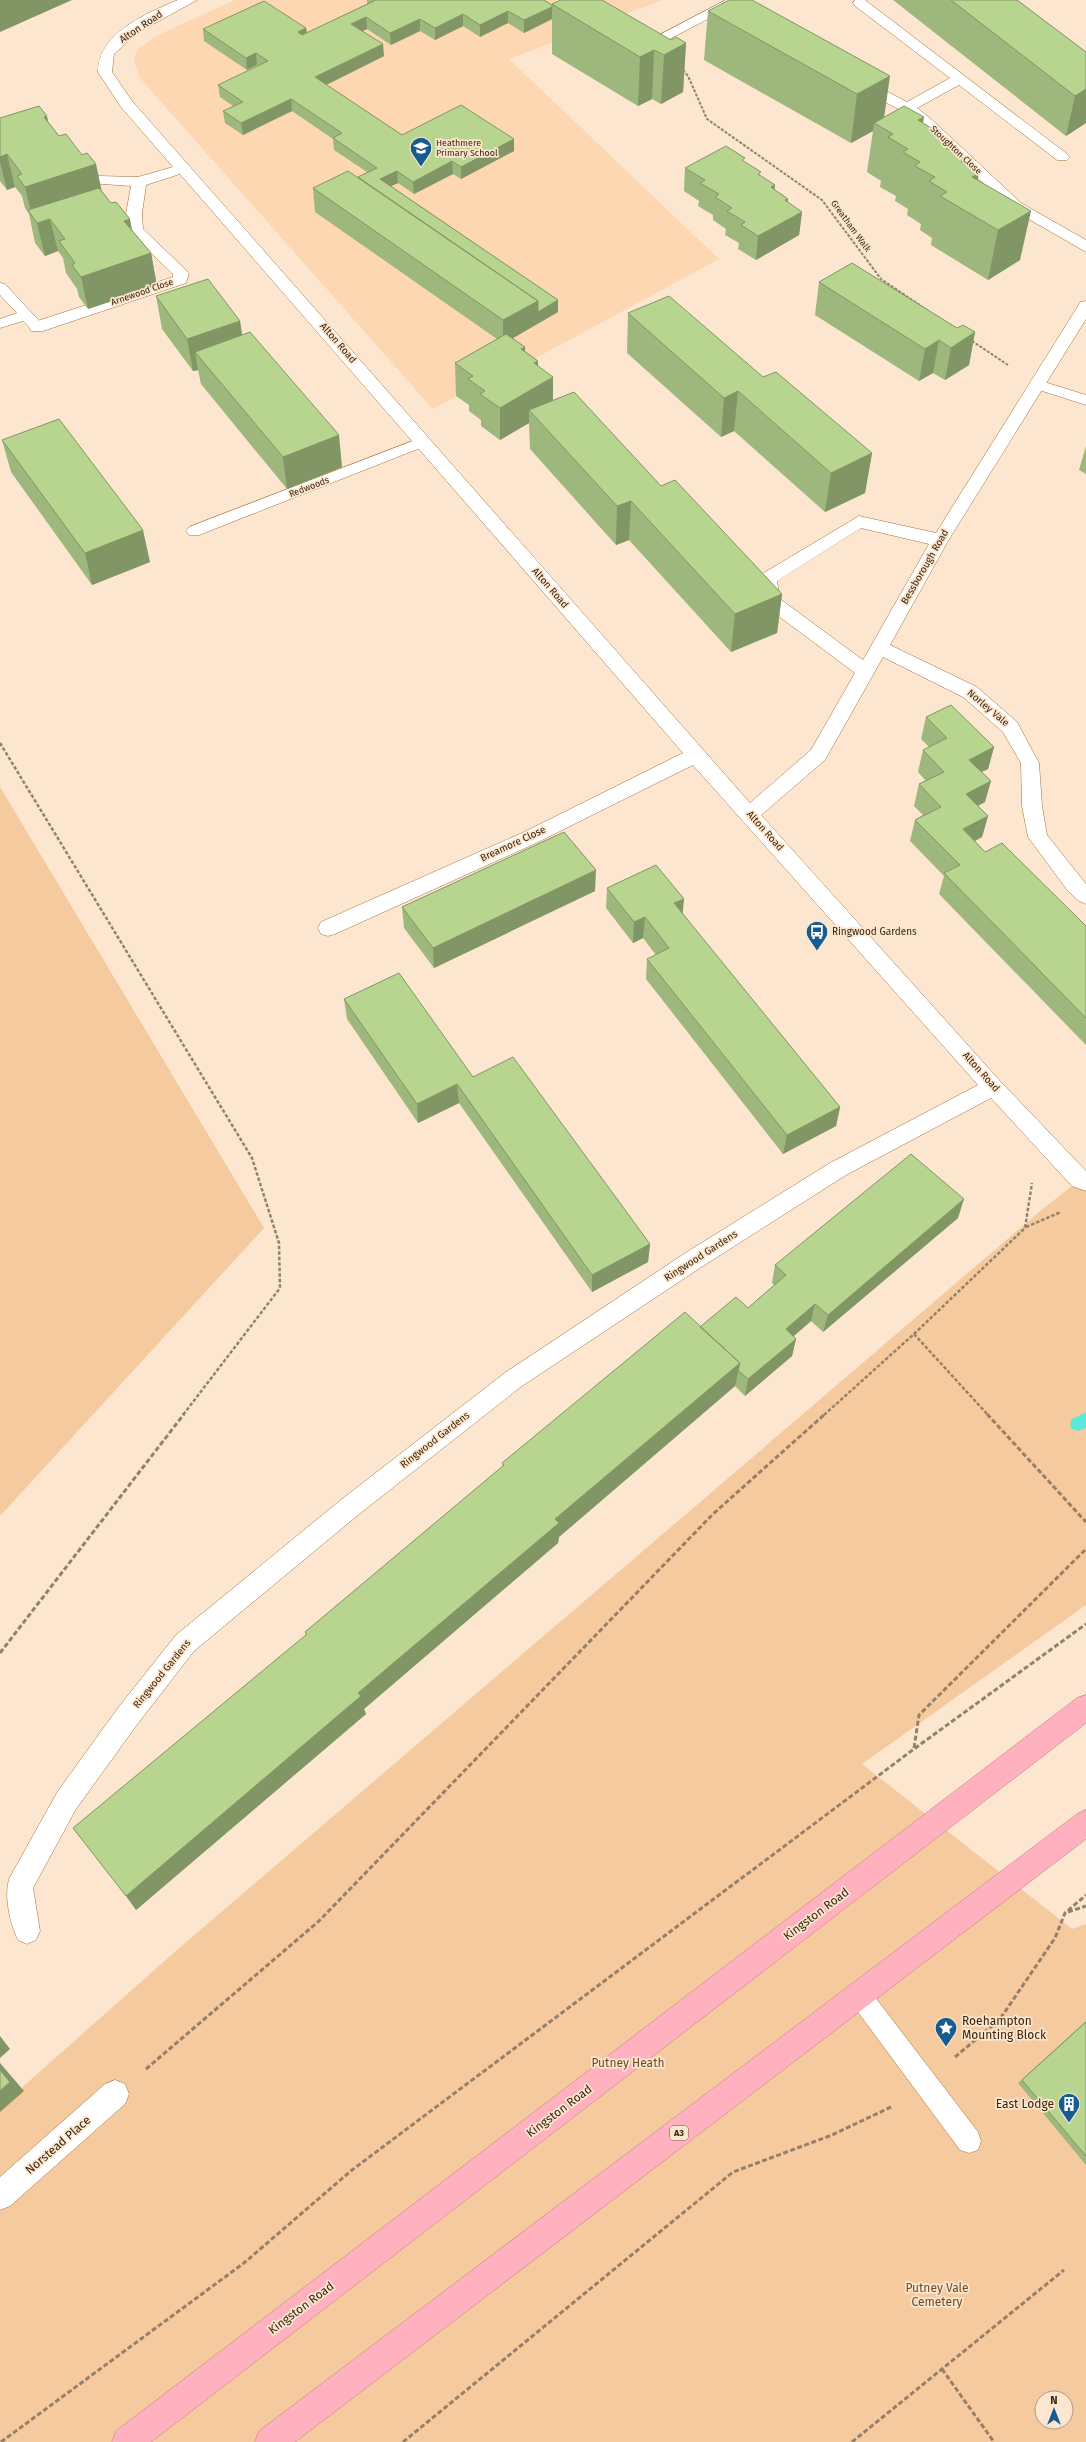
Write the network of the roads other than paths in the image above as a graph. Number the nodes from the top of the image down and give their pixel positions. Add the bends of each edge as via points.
1 (190, 0) edge
2 (737, 0) edge
3 (860, 3) dead end
4 (649, 37) edge
5 (847, 76) edge
6 (960, 79) junction
7 (907, 108) junction
8 (68, 150) edge
9 (1062, 157) dead end
10 (184, 168) junction
11 (139, 182) junction
12 (1086, 247) edge
13 (0, 287) edge
14 (1086, 306) edge
15 (26, 315) junction
16 (0, 324) edge
17 (37, 327) joint
18 (1038, 385) junction
19 (1086, 400) edge
20 (423, 442) junction
21 (194, 532) dead end
22 (940, 540) junction
23 (879, 647) junction
24 (865, 671) junction
25 (696, 755) junction
26 (750, 814) junction
27 (1086, 896) edge
28 (328, 928) dead end
29 (994, 1087) junction
30 (1086, 1182) edge
31 (1086, 1707) edge
32 (1086, 1823) edge
33 (28, 1931) dead end
34 (860, 1996) junction
35 (115, 2094) road end
36 (969, 2140) dead end
37 (0, 2196) edge
38 (127, 2442) edge
39 (270, 2442) edge

1 - 10 street, Alton Road via 160,13 122,37 107,54 105,72 126,104
2 - 4 street
3 - 6 street
5 - 7 street, Stoughton Close
6 - 7 street
6 - 9 street
7 - 12 street, Stoughton Close via 926,122 1016,206
8 - 11 street via 94,180
10 - 11 street
10 - 20 street, Alton Road
11 - 17 street, Arnewood Close via 134,214 135,230 181,273 180,280
13 - 15 lane
14 - 18 street, Bessborough Road
15 - 16 lane
15 - 17 lane
18 - 19 lane
18 - 22 street, Bessborough Road
20 - 21 lane, Redwoods
20 - 25 street, Alton Road
22 - 23 street, Bessborough Road
22 - 24 street via 859,522 768,578 771,602
23 - 24 street, Bessborough Road
23 - 27 street, Norley Vale via 970,692 1010,727 1030,763 1032,806 1038,837 1075,886
24 - 26 street, Bessborough Road via 818,755
25 - 26 street, Alton Road
25 - 28 street, Breamore Close via 529,838
26 - 29 street, Alton Road
29 - 30 street, Alton Road via 1080,1179
29 - 33 street, Ringwood Gardens via 838,1169 695,1259 514,1379 350,1506 185,1643 67,1800 19,1886
31 - 38 highway, Kingston Road
32 - 34 highway, A3
34 - 36 lane
34 - 39 highway, A3
35 - 37 street, Norstead Place

